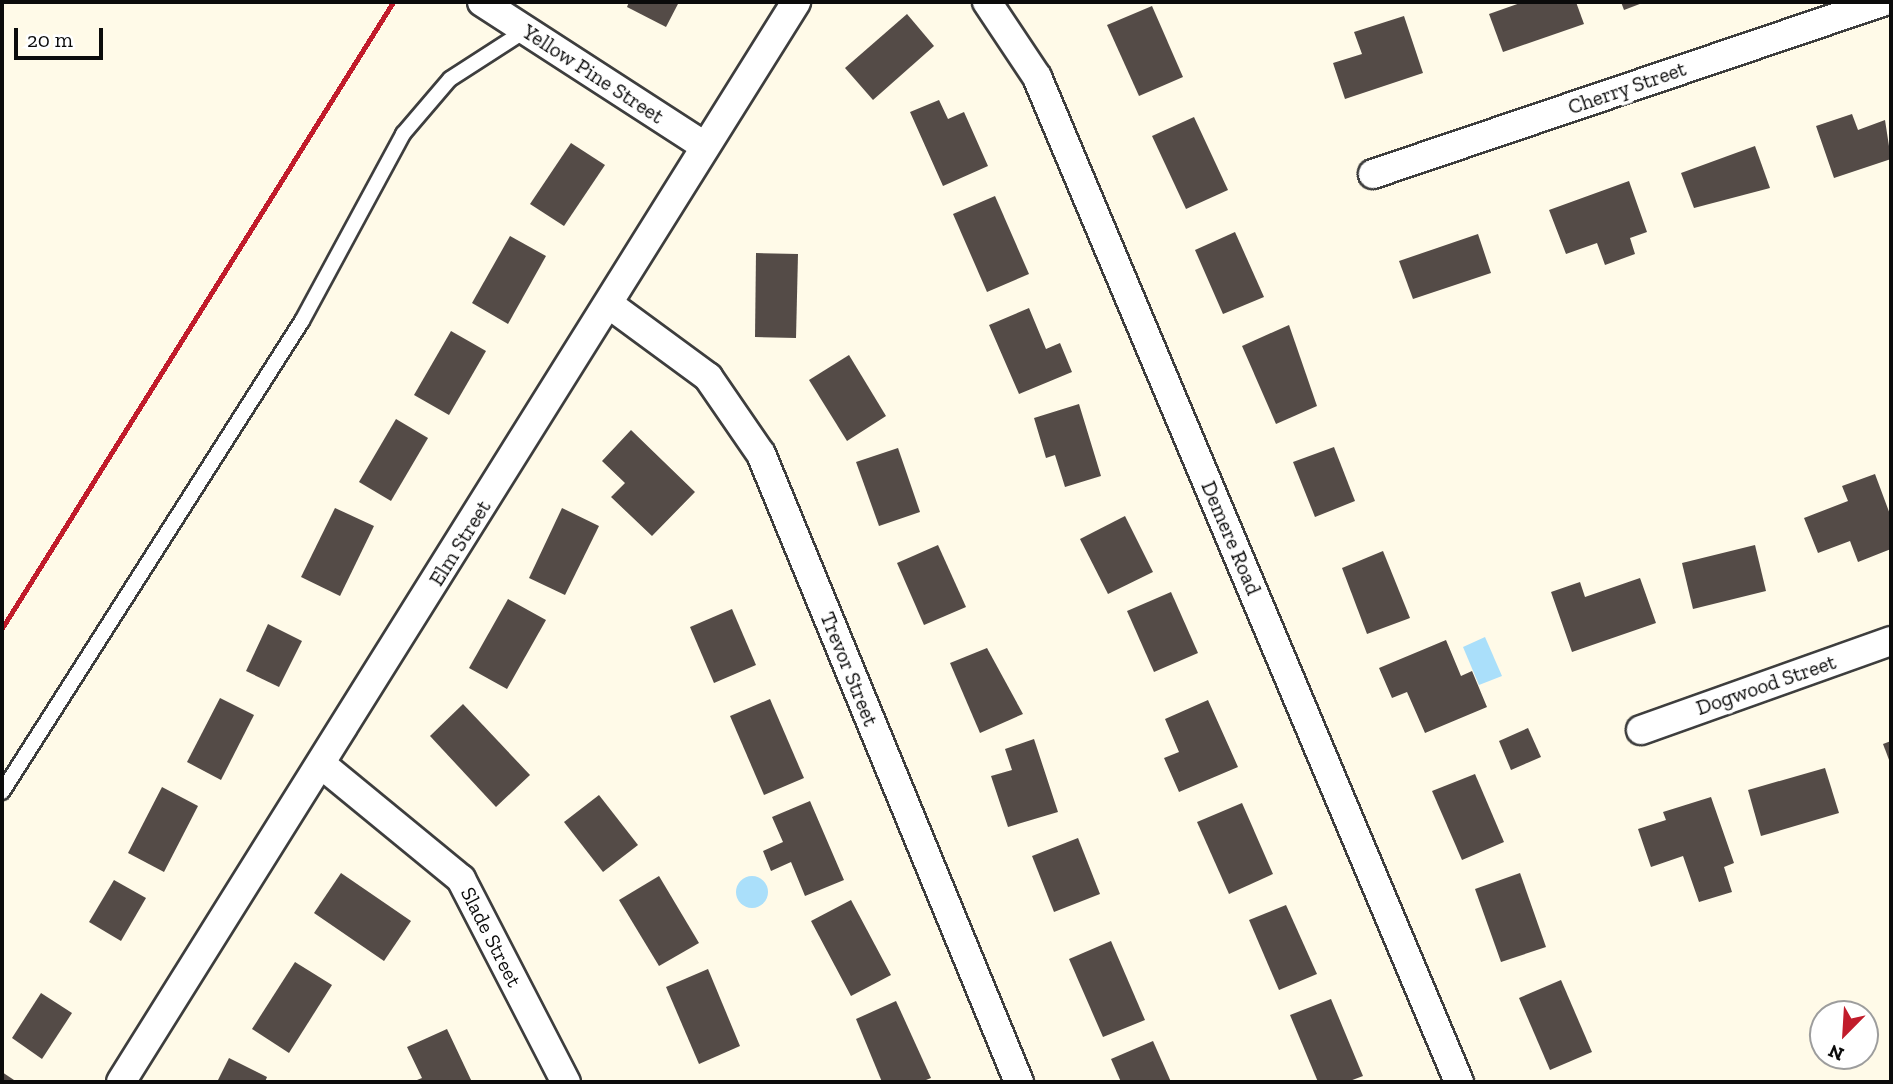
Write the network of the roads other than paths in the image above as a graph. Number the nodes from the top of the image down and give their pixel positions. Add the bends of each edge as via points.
1 (482, 2) edge
2 (796, 2) edge
3 (987, 2) edge
4 (1882, 2) edge
5 (526, 30) junction
6 (705, 146) junction
7 (1373, 174) dead end
8 (610, 305) junction
9 (1891, 641) edge
10 (1641, 730) dead end
11 (321, 764) junction
12 (2, 792) edge
13 (121, 1082) edge
14 (566, 1082) edge
15 (1019, 1082) edge
16 (1459, 1082) edge

1 - 5 street, Yellow Pine Street
2 - 6 street, Elm Street
3 - 16 street, Demere Road via 1037,77
4 - 7 street, Cherry Street
5 - 6 street, Yellow Pine Street
5 - 12 lane via 450,79 403,134 302,321
6 - 8 street, Elm Street
8 - 11 street, Elm Street
8 - 15 street, Trevor Street via 708,377 761,454
9 - 10 street, Dogwood Street
11 - 13 street, Elm Street
11 - 14 street, Slade Street via 461,879

